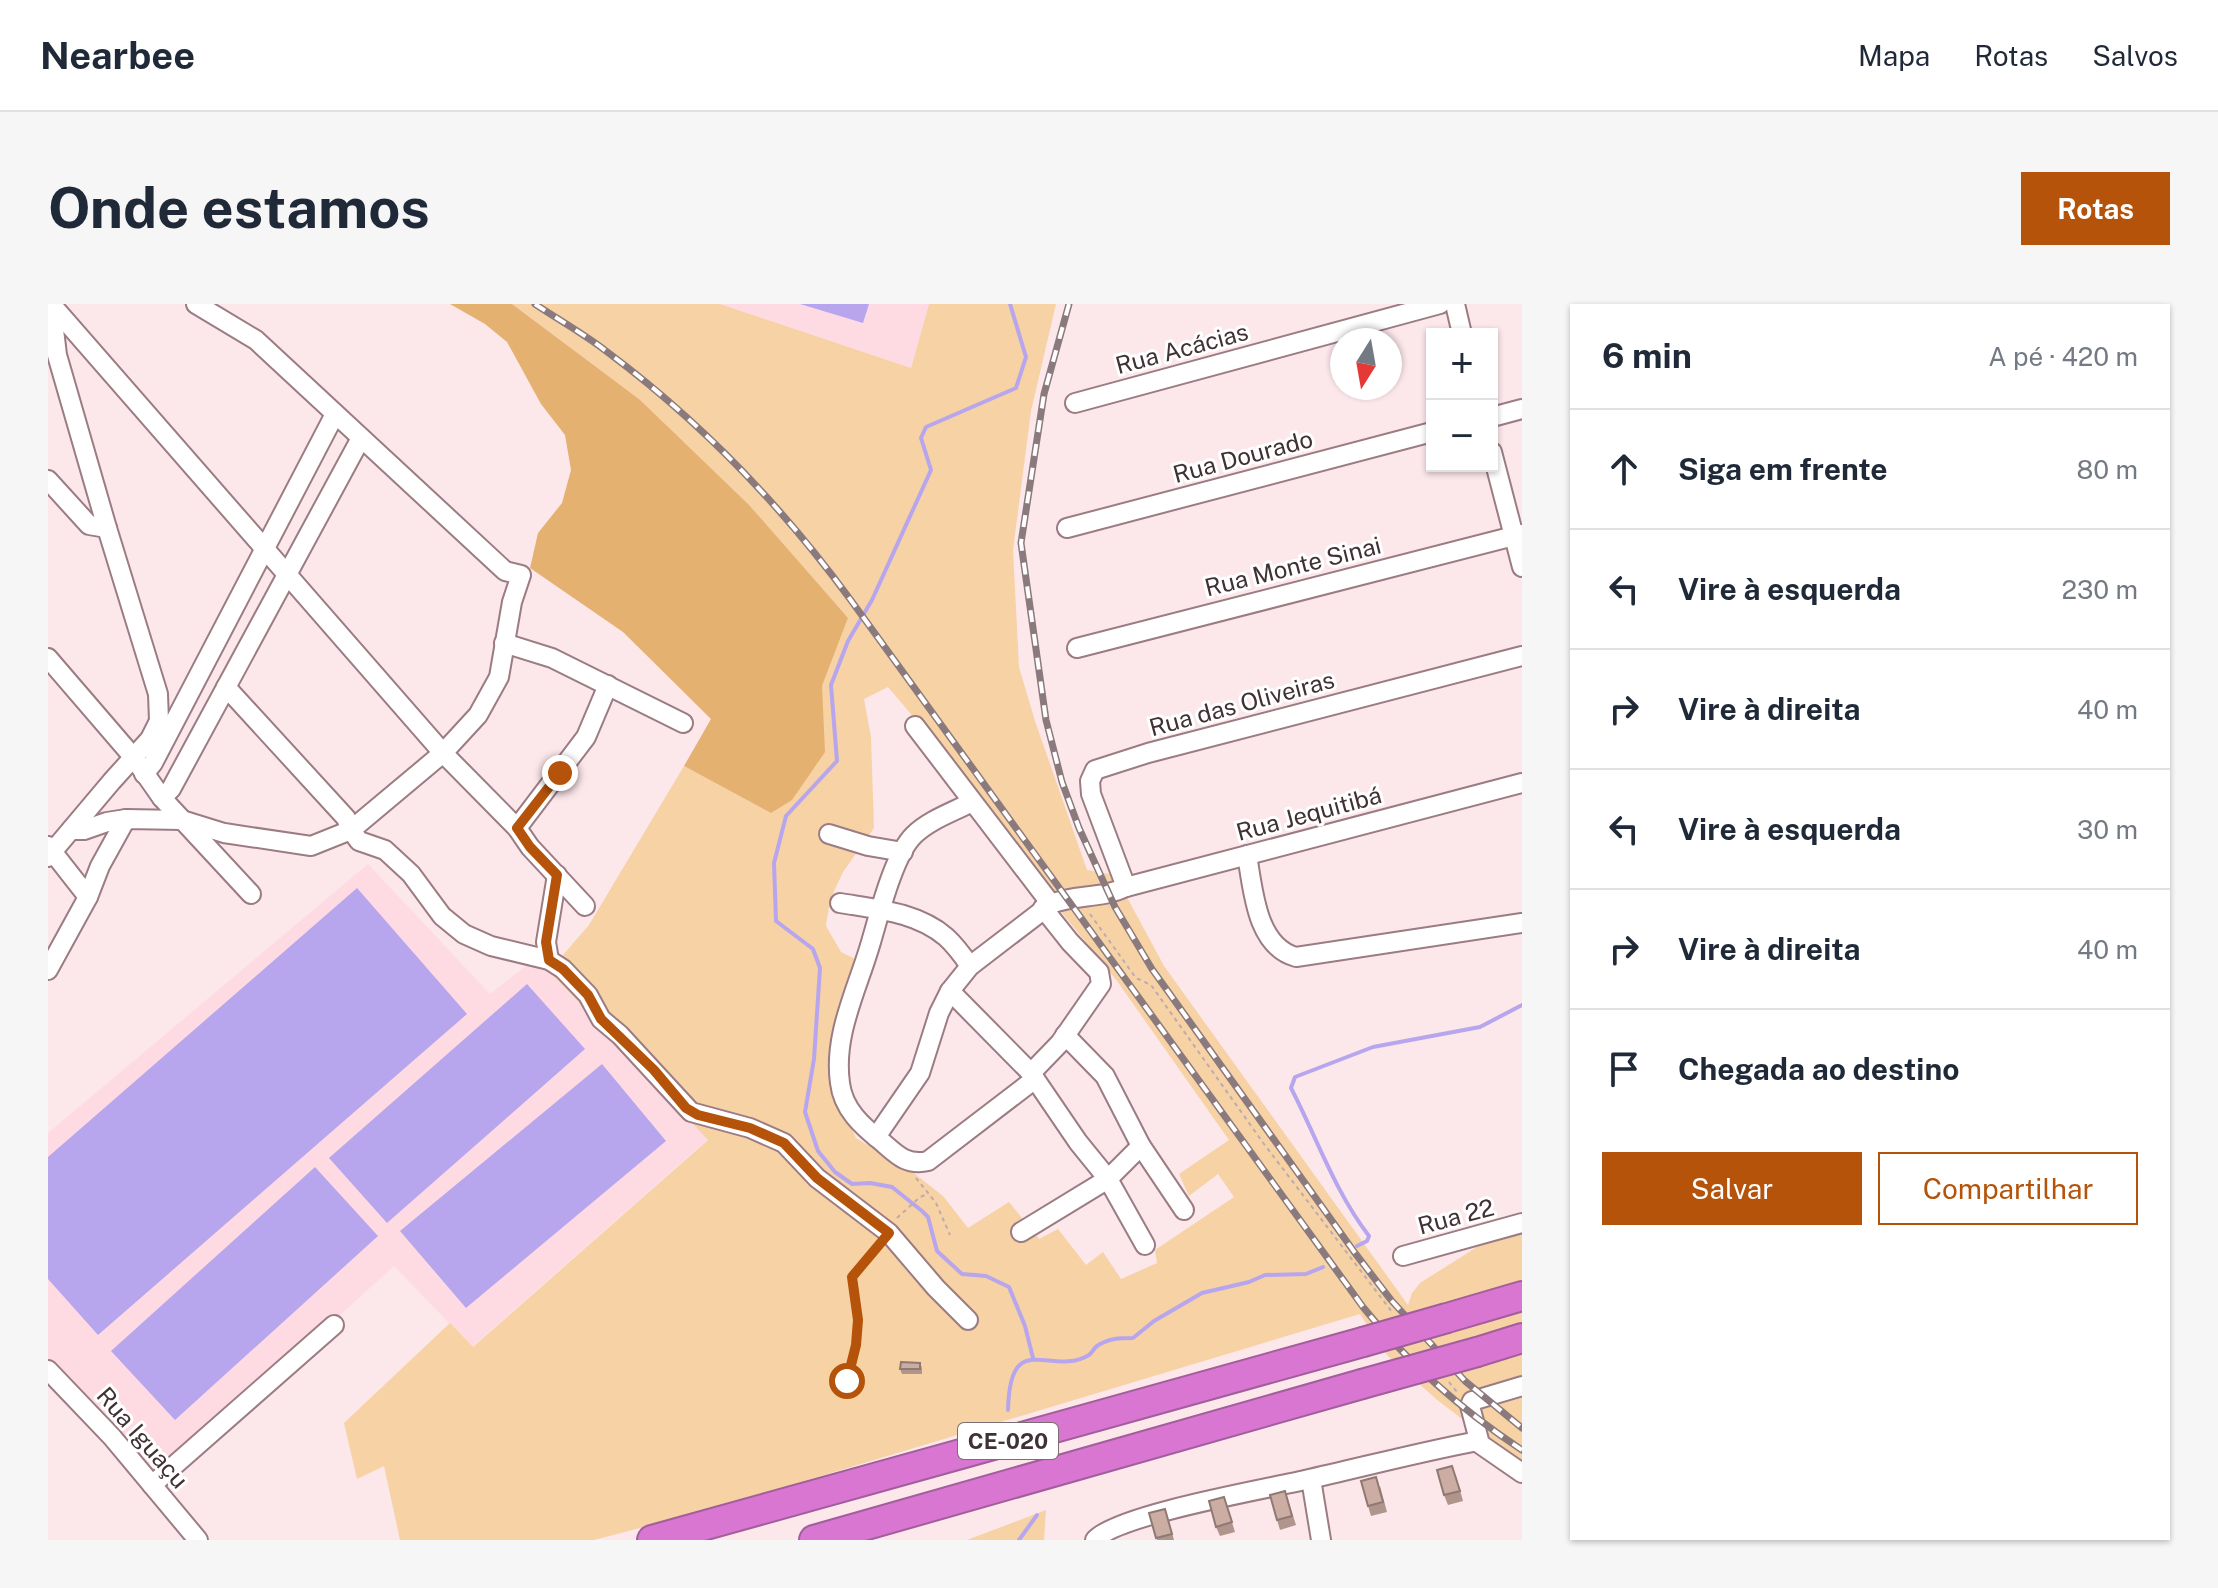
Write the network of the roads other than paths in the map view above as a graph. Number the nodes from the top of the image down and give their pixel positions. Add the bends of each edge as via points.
1 (51, 304) edge
2 (196, 304) edge
3 (1440, 304) edge
4 (1455, 304) edge
5 (1461, 328) edge
6 (1075, 403) dead end
7 (1522, 409) edge
8 (335, 414) junction
9 (1498, 415) edge
10 (1426, 434) edge
11 (361, 438) junction
12 (1498, 471) edge
13 (48, 480) edge
14 (107, 528) junction
15 (1067, 528) dead end
16 (1518, 535) edge
17 (264, 548) junction
18 (1522, 567) edge
19 (287, 574) junction
20 (504, 643) junction
21 (1077, 648) dead end
22 (1522, 656) edge
23 (48, 658) edge
24 (608, 685) junction
25 (226, 687) junction
26 (683, 723) dead end
27 (915, 726) dead end
28 (443, 753) junction
29 (139, 766) junction
30 (1522, 783) edge
31 (162, 798) junction
32 (972, 802) junction
33 (126, 819) junction
34 (182, 820) junction
35 (517, 828) junction
36 (71, 830) junction
37 (351, 830) junction
38 (829, 834) dead end
39 (50, 852) edge
40 (903, 852) junction
41 (1247, 855) junction
42 (557, 875) junction
43 (1117, 891) junction
44 (85, 892) junction
45 (251, 894) dead end
46 (840, 903) dead end
47 (585, 906) dead end
48 (1047, 906) junction
49 (880, 910) junction
50 (1522, 923) edge
51 (549, 960) junction
52 (970, 966) junction
53 (48, 970) edge
54 (950, 991) junction
55 (1065, 1035) junction
56 (1033, 1076) junction
57 (876, 1137) junction
58 (1141, 1146) junction
59 (1108, 1179) junction
60 (1184, 1210) dead end
61 (1522, 1223) edge
62 (1021, 1232) dead end
63 (1145, 1245) dead end
64 (1403, 1256) dead end
65 (1522, 1296) edge
66 (968, 1320) dead end
67 (334, 1325) dead end
68 (1522, 1338) edge
69 (48, 1370) edge
70 (1522, 1386) edge
71 (1478, 1441) junction
72 (1522, 1473) edge
73 (1311, 1479) junction
74 (152, 1485) junction
75 (198, 1540) edge
76 (652, 1540) edge
77 (814, 1540) edge
78 (1095, 1540) edge
79 (1321, 1540) edge

1 - 14 street via 57,355
1 - 17 street
2 - 8 street via 256,340
3 - 6 street, Rua Acácias
4 - 5 street
7 - 9 street
8 - 11 street
8 - 17 street
10 - 15 street, Rua Dourado
11 - 19 street
11 - 20 street via 505,571 521,575
12 - 16 street
13 - 14 street via 89,525
14 - 29 street via 158,694 159,721
16 - 18 street
16 - 21 street, Rua Monte Sinai
17 - 19 street
17 - 29 street via 153,763
19 - 25 street
19 - 28 street
20 - 24 street via 552,658
20 - 28 street via 491,695
22 - 43 street, Rua das Oliveiras via 1095,770 1091,794
23 - 29 street
24 - 26 street
24 - 35 street via 586,737
25 - 31 street
25 - 37 street via 346,818
27 - 32 street
28 - 35 street
28 - 37 street
29 - 31 street
29 - 36 street via 112,781
30 - 41 street, Rua Jequitibá
31 - 34 street
32 - 40 street via 914,834
32 - 48 street
33 - 34 street
33 - 36 street
33 - 44 street
34 - 37 street via 224,833 311,846
34 - 45 street
35 - 42 street
36 - 39 street
37 - 51 street via 359,841 385,850 464,934
38 - 40 street
39 - 44 street
40 - 49 street
41 - 43 street, Rua Jequitibá
41 - 50 street via 1265,929 1284,954 1296,957
42 - 47 street
42 - 51 street via 546,942
43 - 48 street, Rua Jequitibá
44 - 53 street
46 - 49 street
48 - 52 street
48 - 55 street via 1101,977 1098,991
49 - 52 street via 931,926
49 - 57 street via 848,1009 839,1070 843,1098 854,1118
51 - 66 street via 588,995 601,1019 686,1108 784,1143 817,1178 889,1233
52 - 54 street
54 - 56 street
54 - 57 street via 920,1073
55 - 56 street
55 - 58 street via 1105,1076
56 - 57 street via 928,1161 901,1159
56 - 59 street
58 - 59 street
58 - 60 street
59 - 62 street
59 - 63 street
61 - 64 street, Rua 22
65 - 76 highway, CE-020, bridge
67 - 74 street
68 - 77 highway, CE-020, bridge
69 - 74 street, Rua Iguaçu
70 - 71 street via 1472,1401
71 - 72 street
71 - 73 street
73 - 78 street via 1148,1516
73 - 79 street
74 - 75 street, Rua Iguaçu

